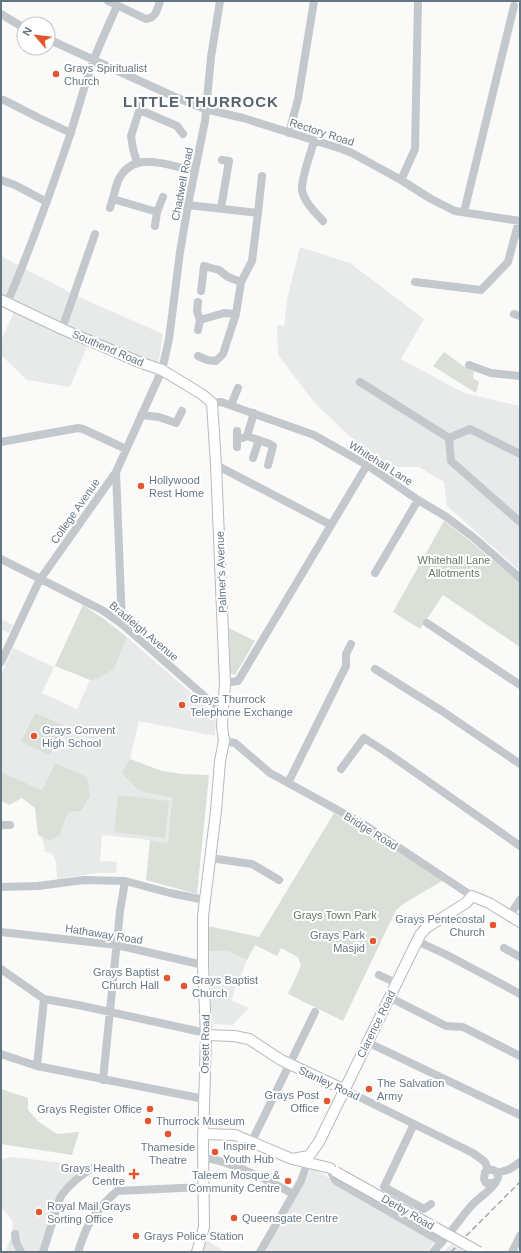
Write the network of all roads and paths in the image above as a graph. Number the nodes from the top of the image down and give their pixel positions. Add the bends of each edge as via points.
1 (108, 1) edge
2 (160, 1) edge
3 (220, 1) edge
4 (314, 1) edge
5 (418, 1) edge
6 (117, 6) junction
7 (516, 12) edge
8 (1, 14) edge
9 (16, 23) edge
10 (56, 43) edge
11 (94, 60) junction
12 (4, 100) dead end
13 (205, 109) junction
14 (289, 132) junction
15 (71, 133) junction
16 (183, 134) dead end
17 (314, 141) junction
18 (229, 161) dead end
19 (137, 162) junction
20 (194, 171) junction
21 (262, 176) dead end
22 (1, 180) edge
23 (401, 180) junction
24 (163, 197) dead end
25 (113, 199) junction
26 (47, 202) junction
27 (188, 205) junction
28 (110, 208) dead end
29 (220, 208) junction
30 (157, 212) junction
31 (464, 212) junction
32 (258, 213) junction
33 (323, 221) dead end
34 (519, 221) edge
35 (154, 226) dead end
36 (95, 234) dead end
37 (241, 282) junction
38 (415, 282) dead end
39 (201, 291) dead end
40 (4, 301) edge
41 (198, 302) dead end
42 (236, 314) junction
43 (200, 320) junction
44 (62, 329) junction
45 (198, 330) dead end
46 (198, 356) dead end
47 (469, 365) dead end
48 (162, 370) junction
49 (520, 376) edge
50 (360, 382) dead end
51 (238, 388) dead end
52 (212, 403) junction
53 (231, 405) junction
54 (182, 411) dead end
55 (254, 413) junction
56 (141, 415) junction
57 (247, 436) junction
58 (449, 438) junction
59 (259, 440) junction
60 (1, 442) edge
61 (237, 447) dead end
62 (126, 449) junction
63 (520, 454) edge
64 (253, 458) dead end
65 (216, 465) junction
66 (268, 465) dead end
67 (367, 466) junction
68 (116, 472) junction
69 (418, 500) junction
70 (520, 522) edge
71 (331, 525) junction
72 (1, 559) edge
73 (375, 573) dead end
74 (41, 578) junction
75 (520, 578) edge
76 (428, 623) dead end
77 (122, 624) junction
78 (351, 644) dead end
79 (1, 662) edge
80 (375, 668) dead end
81 (225, 683) junction
82 (520, 685) edge
83 (224, 708) junction
84 (224, 741) junction
85 (520, 764) edge
86 (341, 769) dead end
87 (288, 783) junction
88 (10, 825) dead end
89 (1, 826) edge
90 (520, 846) edge
91 (210, 858) junction
92 (279, 880) dead end
93 (125, 881) junction
94 (1, 887) edge
95 (472, 896) junction
96 (204, 900) junction
97 (520, 900) edge
98 (510, 915) junction
99 (520, 922) edge
100 (1, 932) edge
101 (417, 941) junction
102 (117, 945) junction
103 (504, 948) dead end
104 (520, 956) edge
105 (203, 966) junction
106 (1, 969) edge
107 (379, 975) dead end
108 (396, 983) junction
109 (520, 994) edge
110 (389, 997) junction
111 (44, 999) junction
112 (111, 1012) junction
113 (315, 1012) dead end
114 (206, 1034) junction
115 (367, 1042) junction
116 (1, 1054) edge
117 (520, 1056) edge
118 (289, 1064) junction
119 (37, 1066) junction
120 (103, 1080) junction
121 (345, 1090) junction
122 (204, 1099) junction
123 (520, 1115) edge
124 (414, 1124) junction
125 (203, 1134) junction
126 (252, 1141) junction
127 (319, 1142) junction
128 (204, 1158) junction
129 (292, 1159) junction
130 (304, 1162) junction
131 (520, 1162) edge
132 (92, 1168) dead end
133 (333, 1170) junction
134 (488, 1170) junction
135 (497, 1173) junction
136 (485, 1181) junction
137 (494, 1183) junction
138 (203, 1187) junction
139 (293, 1194) junction
140 (431, 1204) dead end
141 (472, 1205) junction
142 (15, 1234) dead end
143 (520, 1236) edge
144 (442, 1242) junction
145 (21, 1252) edge
146 (43, 1252) edge
147 (78, 1252) edge
148 (197, 1252) edge
149 (260, 1252) edge
150 (433, 1252) edge
151 (479, 1252) edge
152 (512, 1252) edge

1 - 6 street
2 - 6 street via 151,19
3 - 13 street, Chadwell Road
4 - 14 street via 298,99
5 - 23 street via 415,149
6 - 11 street
7 - 31 street
8 - 9 street
10 - 11 street, Rectory Road
11 - 13 street, Rectory Road
11 - 15 street
12 - 15 street
13 - 14 street, Rectory Road
13 - 20 street, Chadwell Road
14 - 17 street, Rectory Road
15 - 26 street
16 - 19 street via 177,126 141,108 131,136
17 - 23 street, Rectory Road via 352,153
17 - 33 street via 302,190 312,210
18 - 29 street
19 - 20 street via 149,161
19 - 25 street via 127,168 119,180
20 - 27 street, Chadwell Road
21 - 32 street
22 - 26 street
23 - 31 street, Rectory Road via 431,199
24 - 30 street
25 - 28 street
25 - 30 street
26 - 40 street via 22,268
27 - 29 street
27 - 48 street, Chadwell Road via 169,340
29 - 32 street
30 - 35 street
31 - 34 street, Rectory Road
32 - 37 street via 252,261
34 - 38 street via 508,262 481,290
36 - 44 street
37 - 39 street via 205,263
37 - 42 street
40 - 44 main road, Southend Road
41 - 43 street via 196,311
42 - 43 street via 224,313
42 - 46 street via 223,354 216,361
43 - 45 street
44 - 48 main road, Southend Road
47 - 49 street via 491,373
48 - 52 main road, Southend Road
48 - 56 street, College Avenue
50 - 58 street
51 - 53 street
52 - 53 street, Whitehall Lane
52 - 65 main road, Palmer's Avenue
53 - 55 street, Whitehall Lane
54 - 56 street via 176,423 159,417
55 - 57 street
55 - 67 street, Whitehall Lane via 314,435
56 - 62 street, College Avenue
57 - 59 street
57 - 61 street via 243,438 237,434
58 - 63 street via 470,429
58 - 70 street via 451,461
59 - 64 street
59 - 66 street via 273,446
60 - 62 street via 78,428
62 - 68 street, College Avenue
65 - 71 street
65 - 81 main road, Palmer's Avenue
67 - 69 street, Whitehall Lane
67 - 71 street
68 - 74 street, College Avenue
68 - 77 street
69 - 73 street
69 - 75 street, Whitehall Lane via 474,537
71 - 81 street via 238,681
72 - 74 street, Bradleigh Avenue
74 - 77 street, Bradleigh Avenue via 102,610
74 - 79 street, College Avenue
76 - 82 street
77 - 83 street, Bradleigh Avenue via 210,702
78 - 87 street via 346,654 346,666
80 - 85 street
81 - 83 main road, Palmer's Avenue
83 - 84 main road, Palmer's Avenue
84 - 87 street, Bridge Road via 235,743 270,773
84 - 91 main road, Orsett Road
86 - 90 street via 364,738
87 - 95 street, Bridge Road via 365,825
88 - 89 street
91 - 92 street via 252,864
91 - 96 main road, Orsett Road
93 - 94 street via 84,880 38,886
93 - 96 street
93 - 102 street
95 - 98 main road, Bridge Road
95 - 101 main road, Clarence Road via 462,906 423,931
96 - 105 main road, Orsett Road
97 - 98 street
98 - 99 main road, Bridge Road
100 - 102 street, Hathaway Road
101 - 108 main road, Clarence Road
101 - 109 street
102 - 105 street, Hathaway Road
102 - 112 street
103 - 104 street
105 - 114 main road, Orsett Road
106 - 111 street
107 - 108 street
108 - 110 main road, Clarence Road
110 - 115 main road, Clarence Road
110 - 117 street via 446,1026 463,1028
111 - 112 street
111 - 119 street
112 - 114 street
112 - 120 street
113 - 118 street
114 - 118 main road, Stanley Road via 249,1039
114 - 122 main road, Orsett Road
115 - 121 main road, Clarence Road
115 - 123 street
116 - 119 street
118 - 121 main road, Stanley Road
118 - 126 street
119 - 120 street
120 - 122 street
121 - 124 street, Stanley Road
121 - 127 main road, Clarence Road
122 - 125 main road, Orsett Road
124 - 134 street, Stanley Road via 473,1153 485,1162
124 - 140 street via 384,1187 424,1209
125 - 126 main road, Derby Road via 235,1134
125 - 128 main road, Orsett Road
126 - 129 main road, Derby Road
127 - 129 main road, Clarence Road via 309,1156
127 - 133 main road, Derby Road via 320,1158
128 - 138 main road, Orsett Road
128 - 139 street via 227,1163
129 - 130 main road, Derby Road
130 - 133 main road, Derby Road
130 - 139 street via 306,1167
131 - 135 street via 510,1169
132 - 146 street via 60,1198
133 - 144 street via 332,1174 336,1181
133 - 151 main road, Derby Road, bridge
134 - 135 street via 492,1169
134 - 136 street via 484,1174
135 - 137 street via 498,1178
136 - 137 street via 489,1184
136 - 141 street
137 - 141 street
138 - 147 street via 117,1191 98,1210 89,1224
138 - 148 main road, Orsett Road via 204,1226
139 - 149 street
141 - 144 street
142 - 145 street
143 - 152 street
144 - 150 street

